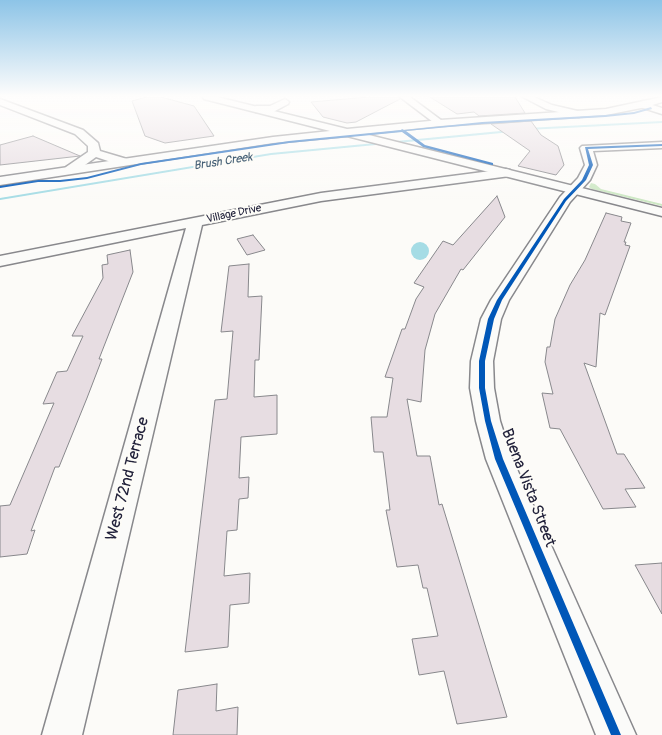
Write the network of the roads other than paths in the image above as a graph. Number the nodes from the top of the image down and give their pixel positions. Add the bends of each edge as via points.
1 (77, 131) edge
2 (351, 131) edge
3 (344, 132) junction
4 (662, 145) edge
5 (94, 153) junction
6 (123, 162) junction
7 (70, 170) junction
8 (470, 171) junction
9 (0, 181) edge
10 (574, 190) junction
11 (662, 212) edge
12 (195, 223) junction
13 (0, 260) edge
14 (62, 735) edge
15 (616, 735) edge

1 - 5 street via 94,145
2 - 3 street
3 - 6 street
3 - 8 street via 401,146
4 - 10 street, Buena Vista Street via 586,148 591,165 584,180
5 - 6 street
5 - 7 street
6 - 7 street
7 - 9 street
8 - 10 street via 506,173
8 - 12 street, Village Drive via 321,197
10 - 11 street
10 - 15 street, Buena Vista Street via 565,200 490,319 482,361 482,388 488,421 500,459
12 - 13 street, Village Drive
12 - 14 street, West 72nd Terrace

